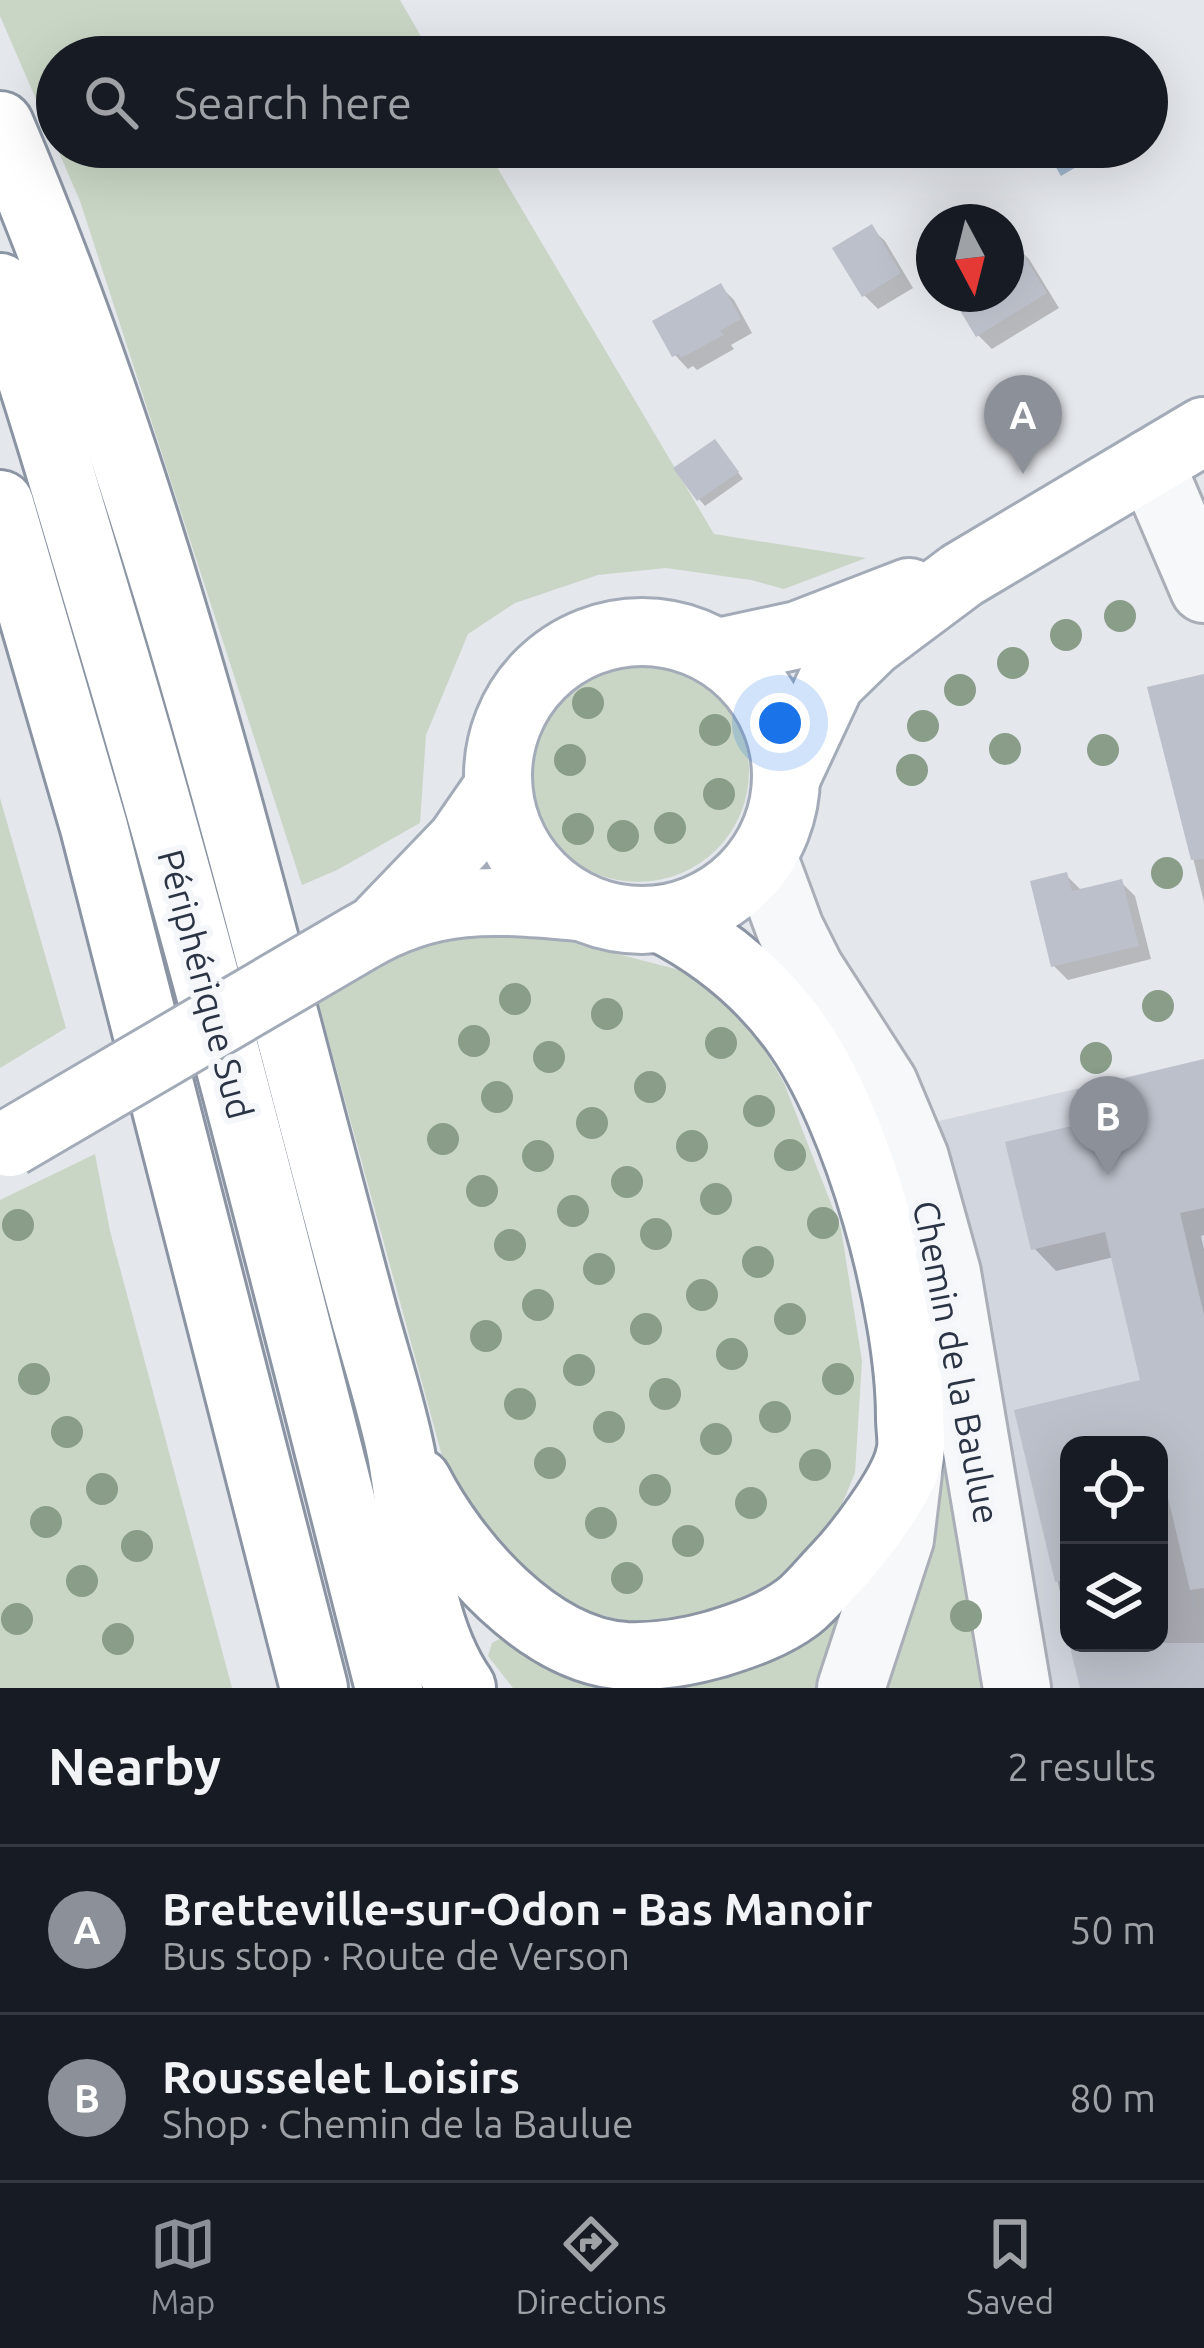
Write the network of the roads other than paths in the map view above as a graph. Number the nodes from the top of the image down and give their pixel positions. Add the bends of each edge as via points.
1 (0, 125) edge
2 (0, 287) edge
3 (1177, 447) edge
4 (0, 504) edge
5 (962, 574) junction
6 (1204, 589) edge
7 (719, 652) junction
8 (788, 774) junction
9 (496, 790) junction
10 (763, 856) junction
11 (580, 907) junction
12 (664, 920) junction
13 (367, 934) junction
14 (5, 1146) edge
15 (400, 1447) junction
16 (910, 1456) junction
17 (314, 1688) edge
18 (389, 1688) edge
19 (462, 1688) edge
20 (851, 1688) edge
21 (1017, 1688) edge

1 - 15 main road via 90,357 160,571
2 - 18 main road, Périphérique Sud via 145,757
3 - 5 main road
3 - 6 street
4 - 17 main road, Périphérique Sud via 94,826
5 - 7 main road via 797,634
5 - 8 main road via 831,682
7 - 8 main road via 755,684 779,726
7 - 9 main road via 669,633 615,633 565,652 525,688 501,736
8 - 10 main road via 782,817
9 - 11 main road via 510,838 538,879
9 - 13 main road via 460,842
10 - 12 main road via 703,908
10 - 21 street, Chemin de la Baulue via 790,929 884,1084 915,1158 947,1273
11 - 12 main road via 621,920
11 - 13 main road via 485,899 429,907
12 - 16 main road via 708,943 758,987 796,1032 827,1091 855,1153 905,1337
13 - 14 main road, bridge
15 - 16 main road via 434,1513 523,1612 573,1642 624,1656 691,1651 752,1634 799,1606 879,1514
15 - 19 main road via 429,1618
16 - 20 street via 900,1538

